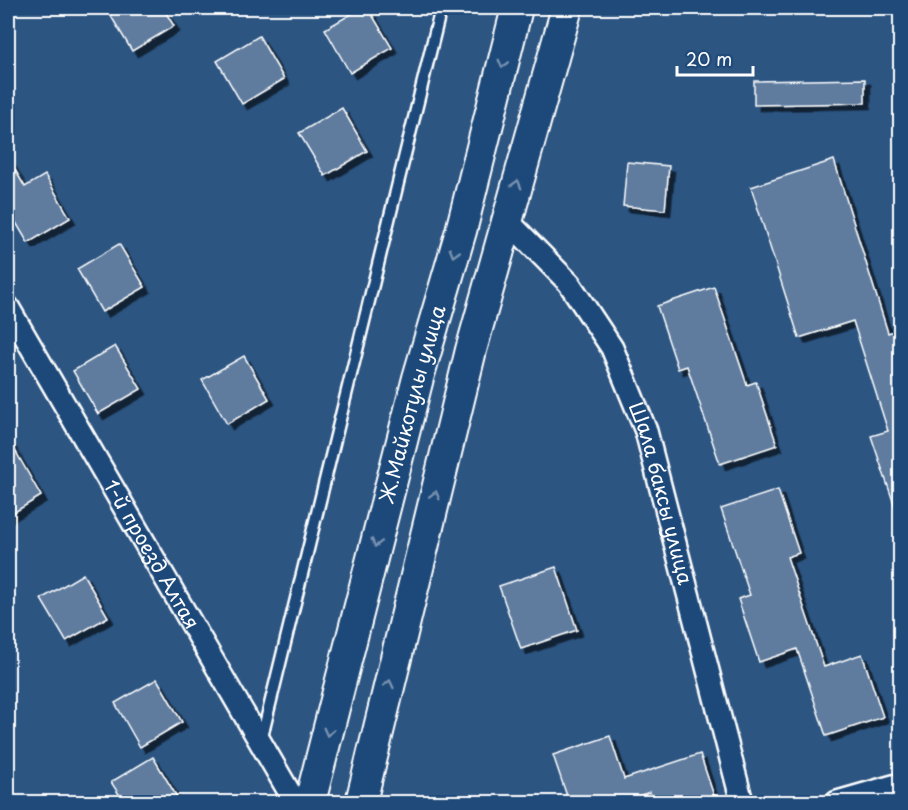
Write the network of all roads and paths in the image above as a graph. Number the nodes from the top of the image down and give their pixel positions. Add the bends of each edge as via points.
1 (441, 8) edge
2 (517, 8) edge
3 (567, 8) edge
4 (507, 220) junction
5 (8, 307) edge
6 (363, 592) junction
7 (408, 602) junction
8 (260, 743) junction
9 (900, 784) edge
10 (295, 802) edge
11 (310, 802) edge
12 (361, 802) edge
13 (742, 802) edge
14 (837, 802) edge

1 - 8 lane
2 -> 6 street, Ж.Майкотулы улица
4 -> 3 street
7 -> 4 street
4 - 13 street, Шала баксы улица via 569,283 612,348 646,431
5 - 8 street, 1-й проезд Алтая
6 - 7 street
6 -> 11 street, Ж.Майкотулы улица
12 -> 7 street
8 - 10 street, 1-й проезд Алтая
9 - 14 street

